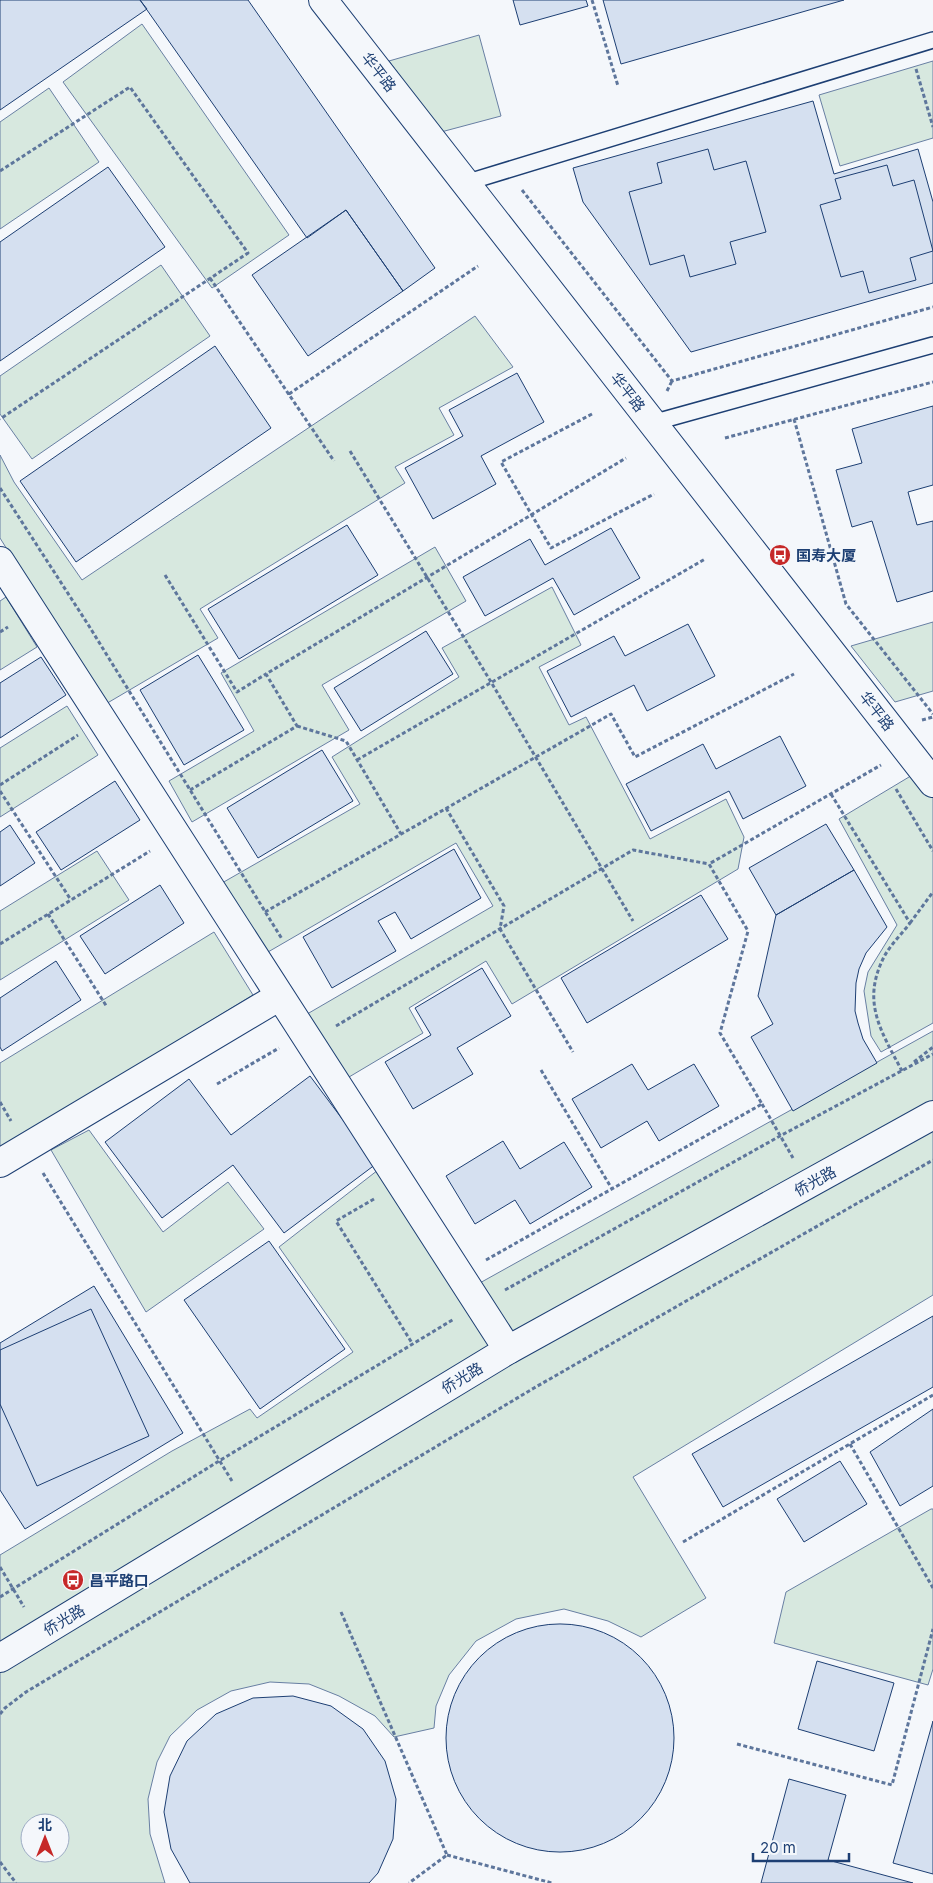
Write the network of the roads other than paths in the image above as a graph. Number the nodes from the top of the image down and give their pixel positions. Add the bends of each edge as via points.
1 (323, 0) edge
2 (933, 40) edge
3 (465, 183) junction
4 (933, 344) edge
5 (652, 423) junction
6 (0, 561) edge
7 (933, 783) edge
8 (280, 996) junction
9 (933, 1115) edge
10 (0, 1163) edge
11 (508, 1350) junction
12 (0, 1658) edge

1 - 3 street, 华平路
2 - 3 lane
3 - 5 street, 华平路
4 - 5 lane
5 - 7 street, 华平路
6 - 8 street
8 - 10 street
8 - 11 street
9 - 11 street, 侨光路
11 - 12 street, 侨光路

